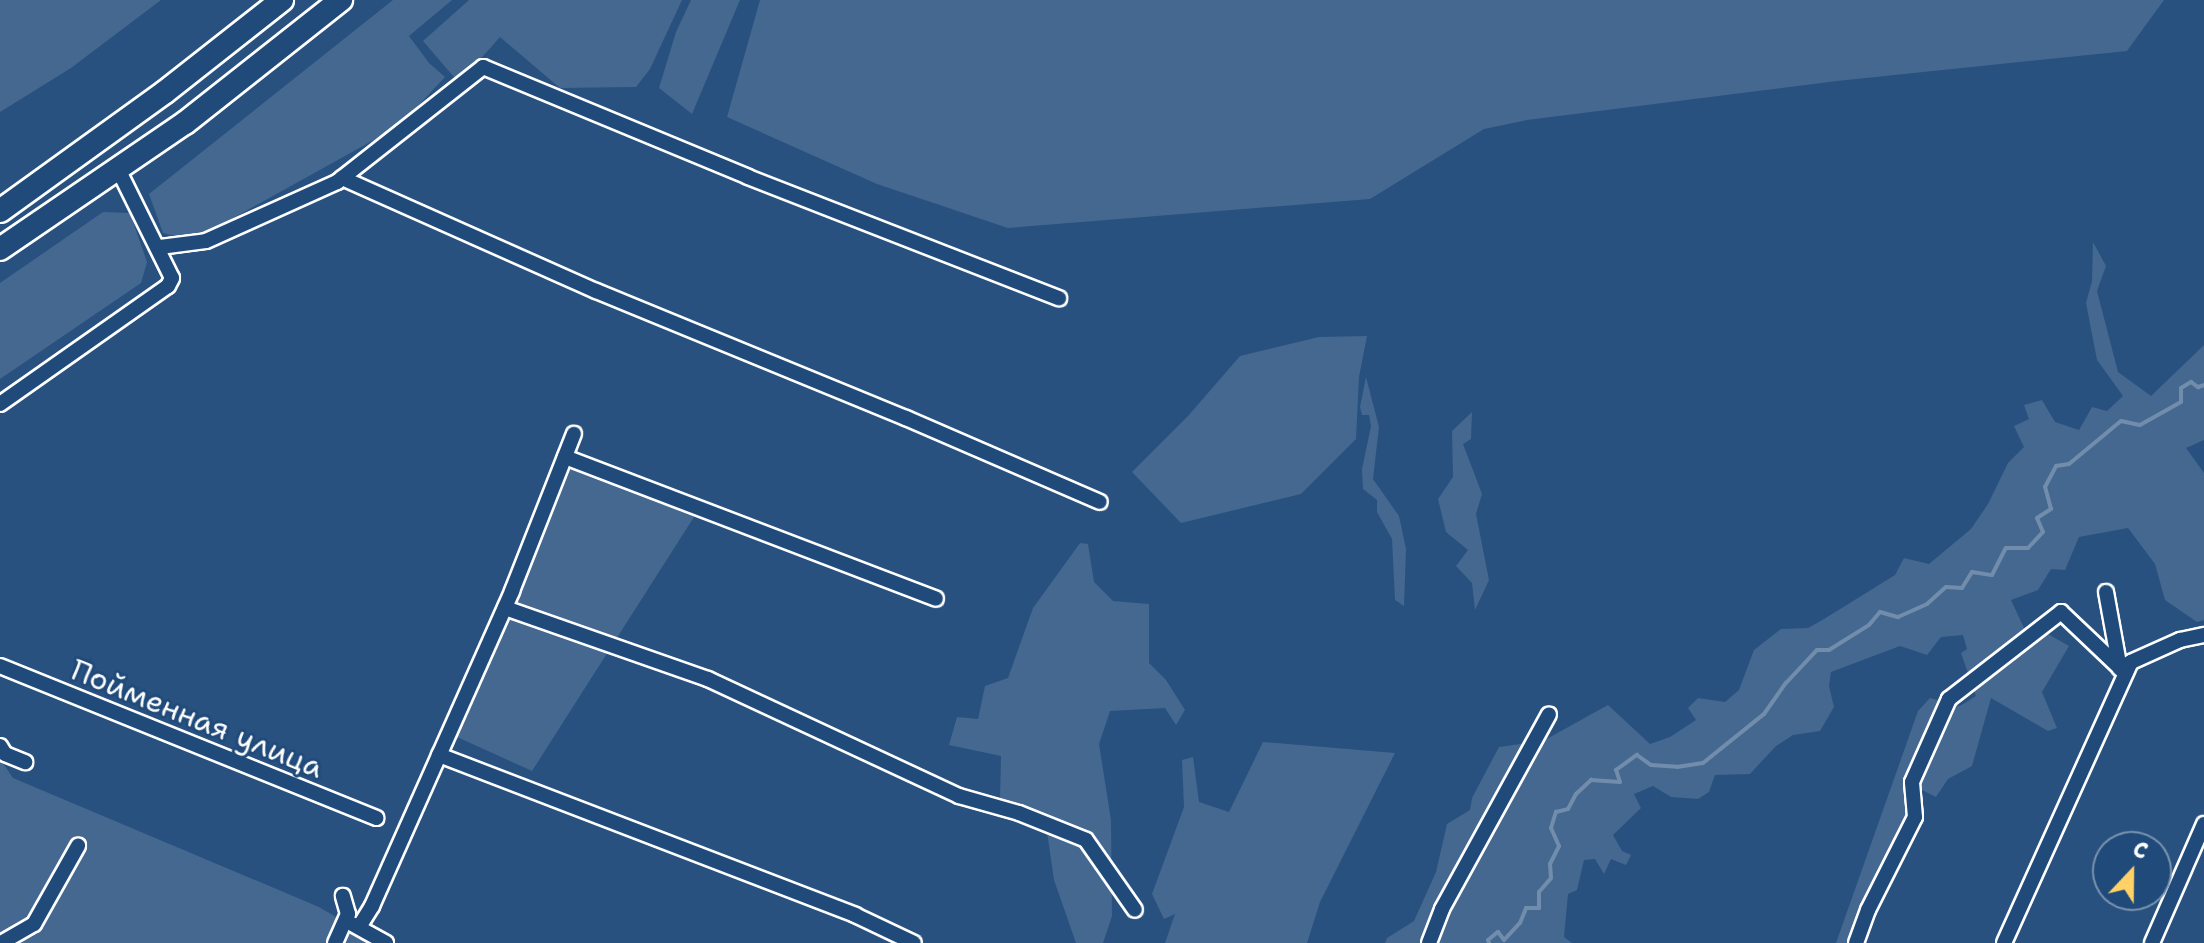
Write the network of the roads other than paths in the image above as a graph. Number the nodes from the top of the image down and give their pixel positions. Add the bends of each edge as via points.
1 (282, 0) edge
2 (341, 0) edge
3 (118, 169) junction
4 (342, 178) junction
5 (0, 211) edge
6 (160, 247) junction
7 (0, 249) edge
8 (1059, 298) dead end
9 (0, 404) edge
10 (574, 434) dead end
11 (565, 457) junction
12 (1100, 502) dead end
13 (2106, 592) dead end
14 (936, 599) dead end
15 (505, 608) junction
16 (2204, 635) edge
17 (2126, 665) junction
18 (0, 666) edge
19 (1549, 714) dead end
20 (0, 746) edge
21 (439, 755) junction
22 (25, 762) dead end
23 (376, 818) dead end
24 (2204, 824) edge
25 (78, 846) dead end
26 (343, 896) dead end
27 (1135, 910) dead end
28 (345, 921) junction
29 (359, 927) junction
30 (1, 943) edge
31 (335, 943) edge
32 (386, 943) edge
33 (914, 943) edge
34 (1429, 943) edge
35 (1856, 943) edge
36 (2004, 943) edge
37 (2152, 943) edge

1 - 5 highway
2 - 3 highway
3 - 6 street
3 - 7 highway
4 - 6 street via 206,241
4 - 8 street via 483,67
4 - 12 street via 596,291
6 - 9 street via 172,278 168,286
10 - 11 street
11 - 14 street
11 - 15 street
13 - 17 street
15 - 21 street
15 - 27 street via 708,679 959,796 1086,840
16 - 17 street
17 - 35 street via 2061,612 1949,699 1912,782 1915,817
17 - 36 street
18 - 23 street, Пойменная улица
19 - 34 street via 1442,909
20 - 22 street via 5,754
21 - 29 street
21 - 33 street via 855,915
24 - 37 street
25 - 30 street via 34,924
26 - 28 street
28 - 29 street
28 - 31 street
29 - 32 street

